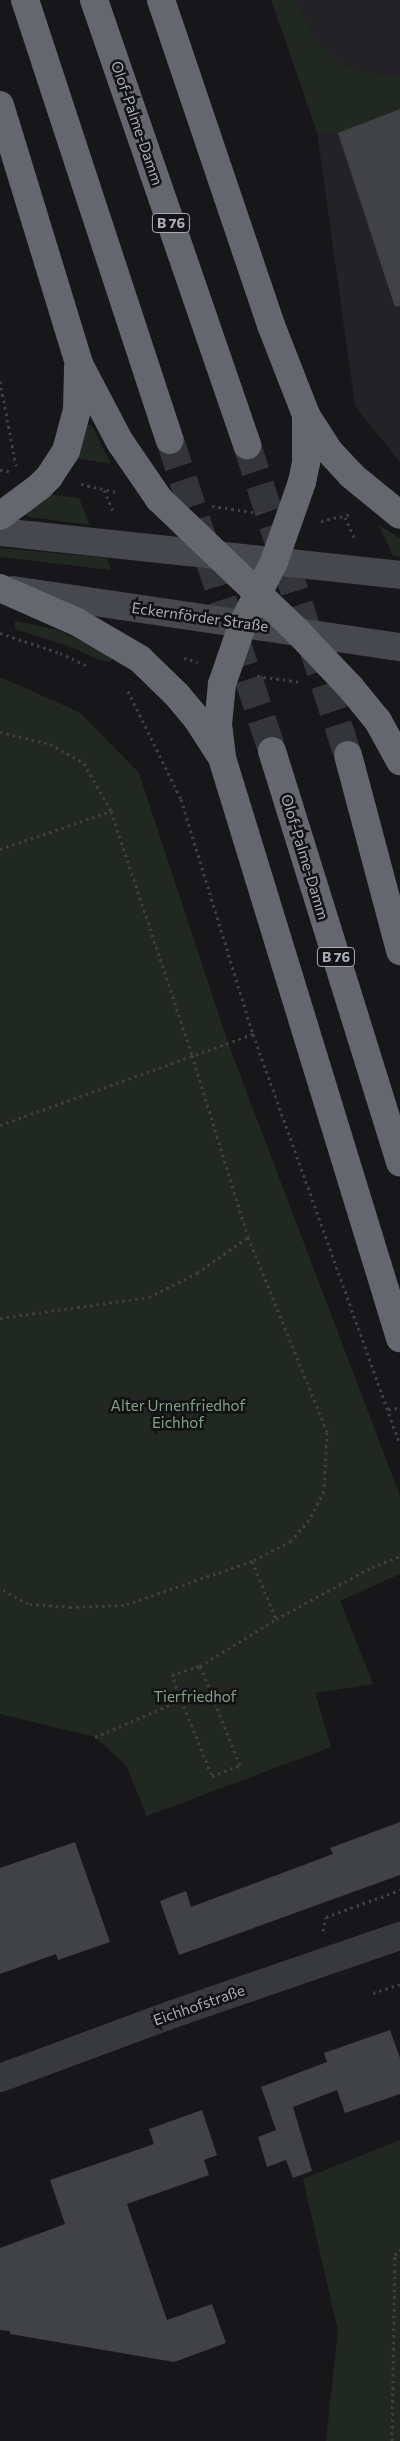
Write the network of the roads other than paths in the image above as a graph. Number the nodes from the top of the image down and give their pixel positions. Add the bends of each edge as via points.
1 (25, 0) edge
2 (94, 0) edge
3 (161, 0) edge
4 (0, 106) edge
5 (79, 364) junction
6 (306, 415) junction
7 (170, 440) tunnel mouth
8 (247, 445) tunnel mouth
9 (400, 515) edge
10 (0, 516) edge
11 (0, 532) edge
12 (218, 556) junction
13 (274, 562) junction
14 (400, 575) edge
15 (0, 588) edge
16 (258, 594) junction
17 (243, 622) junction
18 (298, 632) junction
19 (400, 647) edge
20 (272, 751) tunnel mouth
21 (348, 756) tunnel mouth
22 (222, 758) junction
23 (400, 761) edge
24 (400, 951) edge
25 (400, 1163) edge
26 (400, 1338) edge
27 (400, 1936) edge
28 (0, 2078) edge

1 - 7 highway
2 - 8 highway, Olof-Palme-Damm / B 76
3 - 6 highway via 271,325
4 - 5 highway
5 - 10 highway via 77,410 66,451 39,487
5 - 12 highway via 110,425 150,488
6 - 9 highway via 329,451 351,475
6 - 13 highway via 306,462 302,482
11 - 12 main road
12 - 13 main road
12 - 16 highway
13 - 14 main road
13 - 16 highway
15 - 17 main road, Eckernförder Straße
15 - 22 highway via 77,622 140,659 197,719
16 - 17 highway
16 - 18 highway
17 - 18 main road, Eckernförder Straße
17 - 22 highway via 218,703
18 - 19 main road, Eckernförder Straße
18 - 23 highway via 378,721
20 - 25 highway, Olof-Palme-Damm / B 76
21 - 24 highway
22 - 26 highway
27 - 28 street, Eichhofstraße

